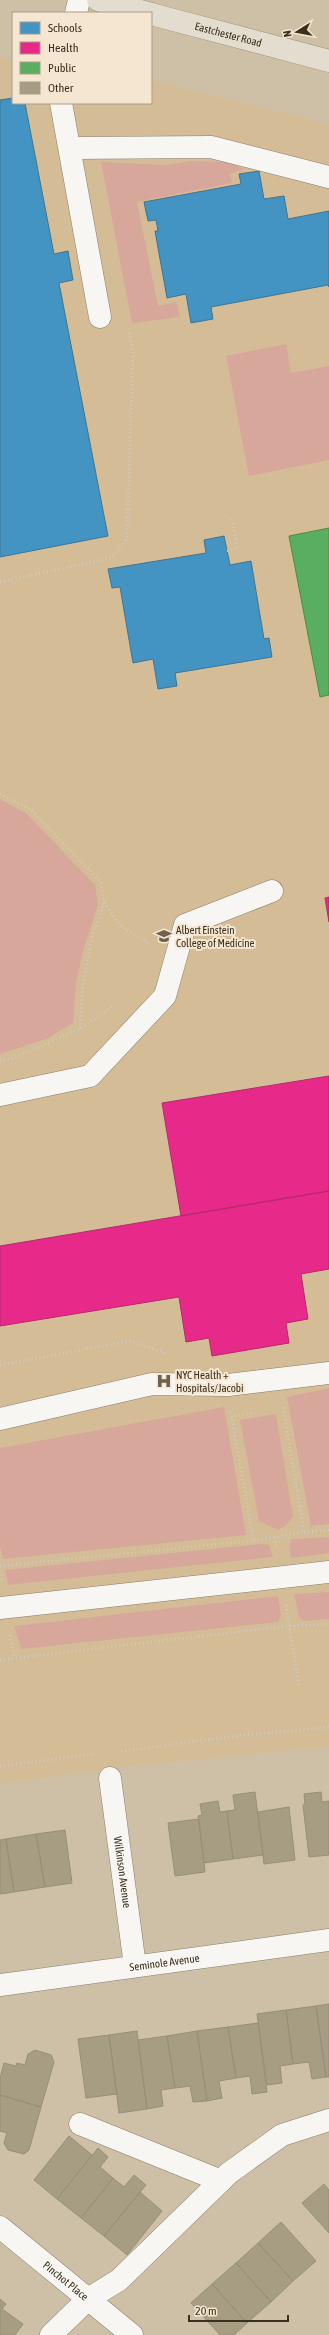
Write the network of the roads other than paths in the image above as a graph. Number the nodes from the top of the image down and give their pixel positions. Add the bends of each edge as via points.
1 (79, 0) edge
2 (98, 0) edge
3 (76, 12) edge
4 (144, 12) edge
5 (152, 14) edge
6 (329, 61) edge
7 (61, 104) edge
8 (70, 148) junction
9 (329, 177) edge
10 (100, 317) dead end
11 (272, 891) dead end
12 (0, 1095) edge
13 (329, 1373) edge
14 (0, 1419) edge
15 (329, 1572) edge
16 (4, 1617) edge
17 (110, 1778) dead end
18 (329, 1940) edge
19 (135, 1966) junction
20 (0, 1985) edge
21 (329, 2120) edge
22 (80, 2124) dead end
23 (221, 2180) junction
24 (0, 2227) edge
25 (88, 2299) junction
26 (51, 2335) edge
27 (132, 2335) edge

1 - 3 street
2 - 4 main road
5 - 6 main road, Eastchester Road
7 - 8 street
8 - 9 street via 211,146
8 - 10 street
11 - 12 street via 185,925 165,996 90,1076
13 - 14 street via 228,1385 152,1384
15 - 16 street
17 - 19 street, Wilkinson Avenue
18 - 19 street, Seminole Avenue
19 - 20 street, Seminole Avenue
21 - 23 street via 282,2135
22 - 23 street
23 - 25 street via 119,2280
24 - 25 street, Pinchot Place
25 - 26 street
25 - 27 street, Pinchot Place

